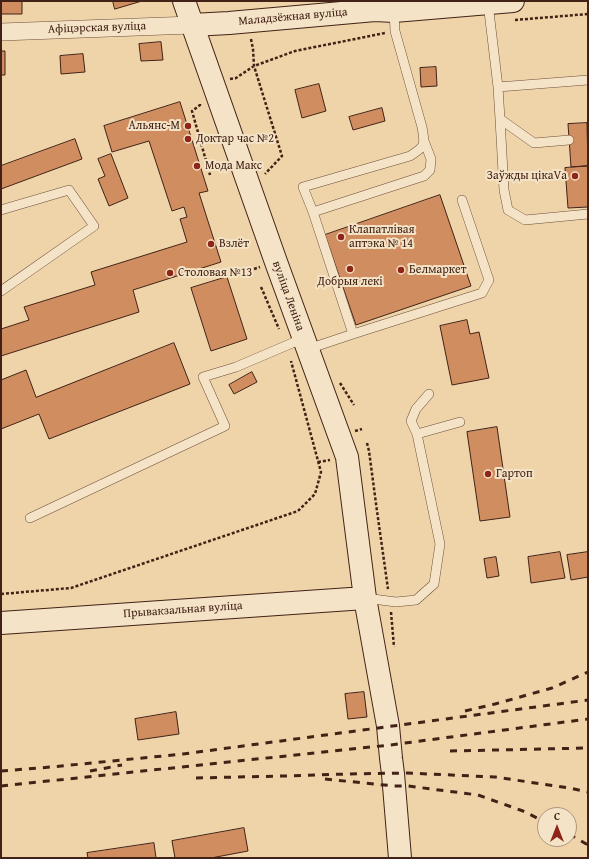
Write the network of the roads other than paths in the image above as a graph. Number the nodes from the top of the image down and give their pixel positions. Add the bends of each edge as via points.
1 (184, 1) edge
2 (513, 1) edge
3 (489, 12) junction
4 (385, 13) edge
5 (192, 25) junction
6 (1, 32) edge
7 (588, 80) edge
8 (498, 87) junction
9 (500, 119) junction
10 (569, 140) dead end
11 (424, 142) junction
12 (462, 200) dead end
13 (1, 210) edge
14 (313, 212) junction
15 (588, 214) edge
16 (1, 291) edge
17 (354, 334) junction
18 (299, 344) junction
19 (429, 394) dead end
20 (460, 422) dead end
21 (417, 434) junction
22 (30, 518) dead end
23 (365, 598) junction
24 (1, 623) edge
25 (400, 858) edge

1 - 5 street, вуліца Леніна
2 - 3 street, Маладзёжная вуліца
3 - 4 street, Маладзёжная вуліца
3 - 8 lane
4 - 5 street, Маладзёжная вуліца
4 - 11 lane via 422,127
5 - 6 street, Афіцэрская вуліца
5 - 18 street, вуліца Леніна
7 - 8 lane
8 - 9 lane
9 - 10 lane via 534,143
9 - 15 lane via 504,190 508,210 525,220
11 - 14 lane via 431,159 430,170 424,176
11 - 14 lane via 420,150 410,156 303,187
12 - 17 lane via 489,280 482,293
13 - 16 lane via 69,190 94,226
14 - 17 lane
17 - 18 lane
18 - 22 lane via 203,377 225,426
18 - 23 street, вуліца Леніна via 347,457
19 - 21 lane via 416,409 411,421
20 - 21 lane
21 - 23 lane via 440,544 434,584 416,600 396,602
23 - 24 street, Прывакзальная вуліца
23 - 25 street, вуліца Леніна via 388,726

